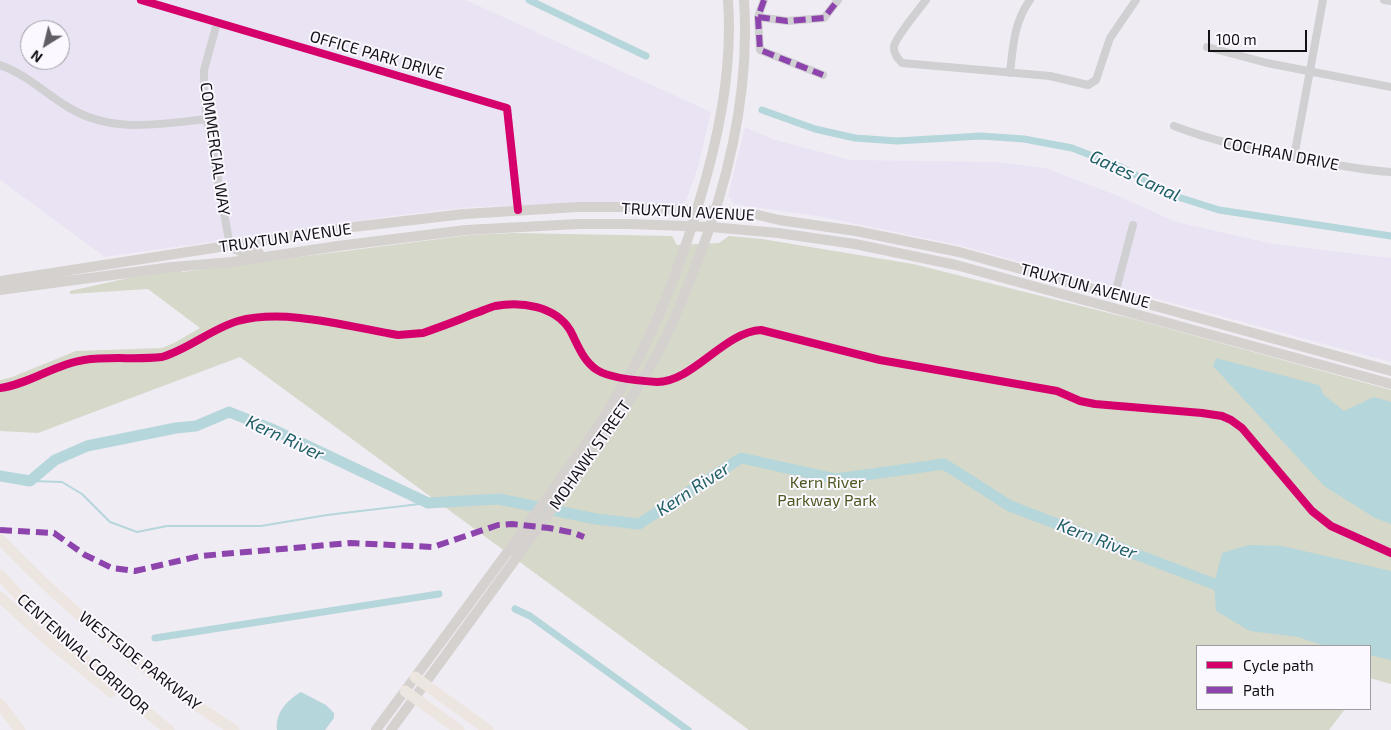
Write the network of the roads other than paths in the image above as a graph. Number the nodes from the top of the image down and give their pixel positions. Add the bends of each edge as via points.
1 (141, 0) edge
2 (728, 0) edge
3 (744, 0) edge
4 (764, 0) edge
5 (838, 0) edge
6 (926, 0) edge
7 (1030, 0) edge
8 (1136, 0) edge
9 (1323, 0) edge
10 (1384, 0) edge
11 (1391, 1) edge
12 (758, 17) junction
13 (217, 23) junction
14 (1206, 46) dead end
15 (0, 65) edge
16 (1310, 71) junction
17 (1010, 73) junction
18 (823, 75) dead end
19 (726, 82) junction
20 (1391, 87) edge
21 (737, 118) junction
22 (207, 119) junction
23 (1174, 126) dead end
24 (1294, 157) junction
25 (1391, 172) edge
26 (518, 210) junction
27 (697, 210) junction
28 (716, 211) junction
29 (1133, 225) dead end
30 (693, 227) junction
31 (711, 227) junction
32 (230, 246) junction
33 (278, 254) junction
34 (119, 262) junction
35 (172, 268) junction
36 (0, 281) edge
37 (63, 282) junction
38 (0, 290) edge
39 (1115, 294) junction
40 (1079, 298) junction
41 (1391, 371) edge
42 (1391, 384) edge
43 (0, 533) edge
44 (5, 543) edge
45 (0, 575) edge
46 (0, 597) edge
47 (420, 680) junction
48 (410, 694) junction
49 (0, 704) edge
50 (20, 730) edge
51 (163, 730) edge
52 (169, 730) edge
53 (234, 730) edge
54 (376, 730) edge
55 (391, 730) edge
56 (459, 730) edge
57 (488, 730) edge

1 - 13 street, OFFICE PARK DRIVE
2 - 19 main road, MOHAWK STREET
3 - 21 main road, MOHAWK STREET via 745,53
4 - 12 street
5 - 12 street via 824,18 787,21
6 - 17 street via 895,42 895,55 902,63
7 - 17 street via 1015,28
8 - 17 street via 1110,38 1096,80 1083,84 1050,76
9 - 16 street
10 - 11 street
12 - 18 street via 760,50
13 - 22 street, COMMERCIAL WAY via 204,70
13 - 26 street, OFFICE PARK DRIVE via 507,108
14 - 16 street
15 - 22 street via 29,79 77,113 101,122 130,126
16 - 20 street
16 - 24 street
19 - 21 main road via 734,91
19 - 27 main road, MOHAWK STREET via 720,120
21 - 28 main road, MOHAWK STREET
22 - 32 street, COMMERCIAL WAY
23 - 24 street, COCHRAN DRIVE via 1217,141
24 - 25 street, COCHRAN DRIVE
26 - 27 main road, TRUXTUN AVENUE via 630,207
26 - 32 main road, TRUXTUN AVENUE via 336,229
27 - 28 main road, TRUXTUN AVENUE
27 - 30 main road, MOHAWK STREET
28 - 31 main road, MOHAWK STREET
28 - 39 main road, TRUXTUN AVENUE via 754,214 908,241
29 - 39 street
30 - 31 main road, TRUXTUN AVENUE
30 - 33 main road, TRUXTUN AVENUE via 578,224 493,228
30 - 47 main road, MOHAWK STREET via 638,360 593,433
31 - 40 main road, TRUXTUN AVENUE via 803,236 906,254
31 - 47 main road, MOHAWK STREET via 673,324 653,362 521,552
32 - 33 main road via 242,252
32 - 34 main road, TRUXTUN AVENUE
32 - 35 main road via 217,256
33 - 35 main road, TRUXTUN AVENUE
34 - 36 main road, TRUXTUN AVENUE
34 - 37 main road via 106,272 69,278
35 - 37 main road, TRUXTUN AVENUE
37 - 38 main road, TRUXTUN AVENUE
39 - 40 main road via 1108,298
39 - 41 main road, TRUXTUN AVENUE
40 - 42 main road, TRUXTUN AVENUE
43 - 44 highway, WESTSIDE PARKWAY
44 - 53 highway, WESTSIDE PARKWAY via 49,588 140,665
45 - 52 highway, CENTENNIAL CORRIDOR via 85,660
46 - 51 highway via 80,668
47 - 48 main road, MOHAWK STREET
47 - 57 highway
48 - 54 main road, MOHAWK STREET
48 - 55 main road, MOHAWK STREET
48 - 56 highway
49 - 50 highway

